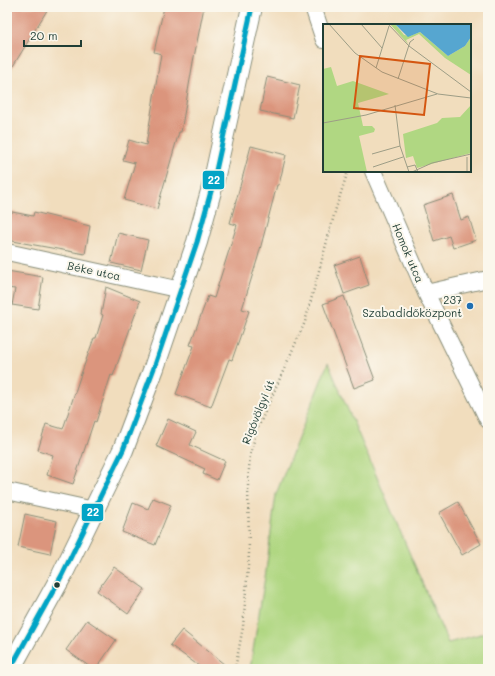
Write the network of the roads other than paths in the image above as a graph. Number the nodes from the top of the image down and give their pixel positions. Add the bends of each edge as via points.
1 (252, 7) edge
2 (313, 7) edge
3 (323, 37) edge
4 (374, 172) edge
5 (7, 252) edge
6 (488, 279) edge
7 (181, 290) junction
8 (426, 293) junction
9 (488, 420) edge
10 (7, 491) edge
11 (94, 510) junction
12 (10, 669) edge

1 - 7 street via 213,184
2 - 3 street
4 - 8 street, Homok utca
5 - 7 street, Béke utca
6 - 8 street
7 - 11 street via 123,450
8 - 9 street, Homok utca
10 - 11 street
11 - 12 street via 62,575

